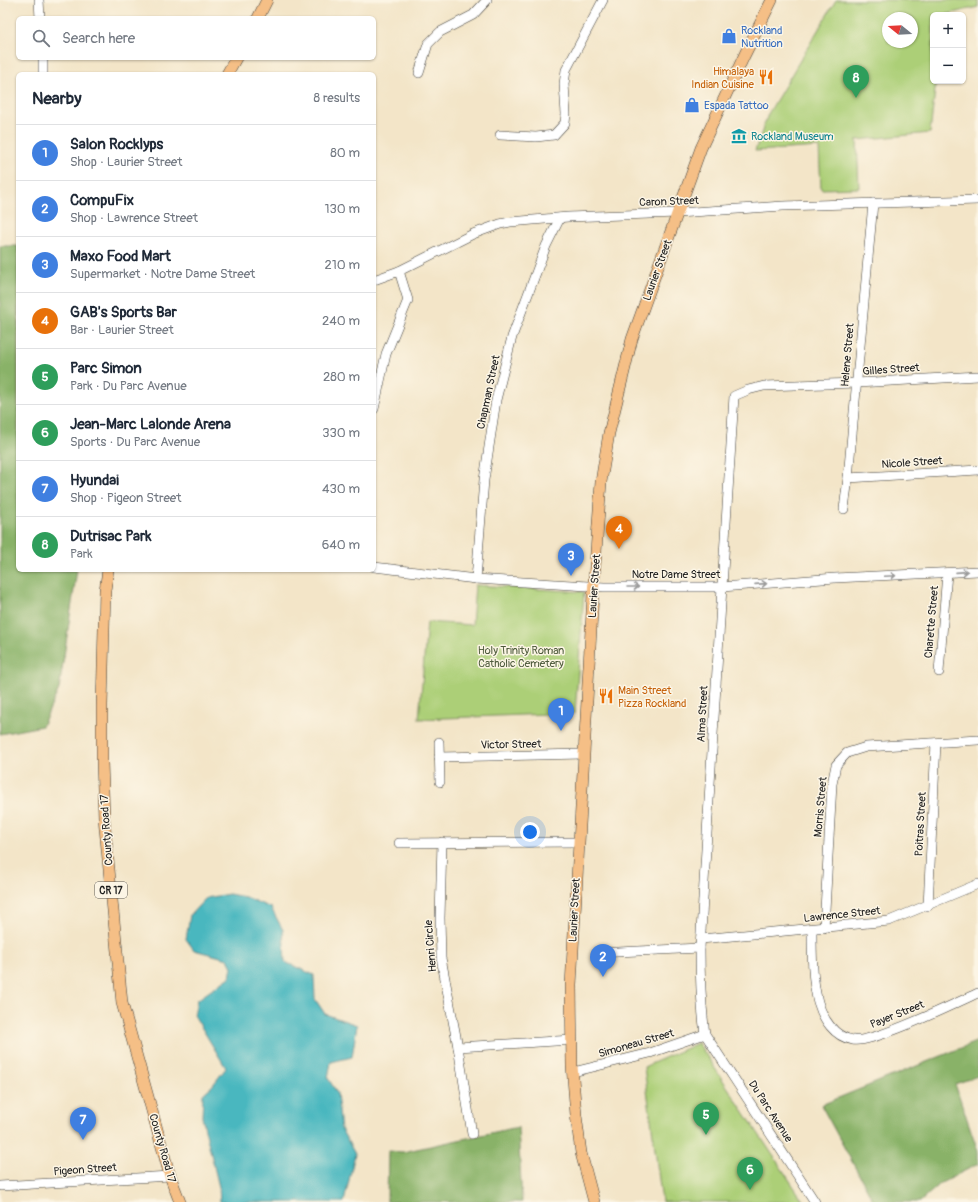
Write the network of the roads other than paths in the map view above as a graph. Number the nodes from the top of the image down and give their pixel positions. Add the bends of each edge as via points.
1 (39, 0) edge
2 (267, 0) edge
3 (487, 0) edge
4 (604, 0) edge
5 (772, 0) edge
6 (40, 16) edge
7 (259, 16) edge
8 (42, 60) edge
9 (235, 60) edge
10 (239, 60) edge
11 (43, 72) edge
12 (229, 72) edge
13 (235, 72) edge
14 (419, 73) dead end
15 (500, 135) dead end
16 (978, 200) edge
17 (873, 203) junction
18 (677, 213) junction
19 (560, 218) junction
20 (399, 271) junction
21 (376, 279) edge
22 (978, 376) edge
23 (857, 383) junction
24 (734, 396) joint
25 (376, 400) edge
26 (978, 470) edge
27 (848, 478) junction
28 (844, 509) dead end
29 (376, 567) edge
30 (978, 571) edge
31 (108, 572) edge
32 (947, 573) junction
33 (476, 579) junction
34 (594, 586) junction
35 (722, 586) junction
36 (939, 672) dead end
37 (978, 740) edge
38 (439, 742) dead end
39 (936, 743) junction
40 (584, 754) junction
41 (440, 757) junction
42 (440, 782) dead end
43 (442, 842) junction
44 (578, 842) junction
45 (399, 843) dead end
46 (978, 884) edge
47 (928, 906) junction
48 (824, 928) junction
49 (812, 929) junction
50 (701, 939) junction
51 (700, 948) junction
52 (597, 953) dead end
53 (978, 993) edge
54 (705, 1034) junction
55 (572, 1040) junction
56 (458, 1047) junction
57 (573, 1072) junction
58 (472, 1134) dead end
59 (170, 1176) junction
60 (0, 1186) edge
61 (180, 1202) edge
62 (594, 1202) edge
63 (815, 1202) edge

1 - 6 street
2 - 7 main road
3 - 14 street via 473,15 440,32 428,44
4 - 15 street via 566,70 564,123 554,135
5 - 18 main road, Laurier Street via 701,148
8 - 11 street
9 - 12 main road
10 - 13 main road
16 - 17 street, Caron Street
17 - 18 street, Caron Street
17 - 23 street, Helene Street
18 - 19 street, Caron Street
18 - 34 main road, Laurier Street via 632,339 609,433 601,482
19 - 20 street, Caron Street via 496,225
19 - 33 street, Chapman Street via 546,246 512,337 496,400 484,480
20 - 21 street, Caron Street
20 - 25 street via 408,300 386,354
22 - 23 street, Gilles Street
23 - 24 street, Gilles Street via 764,386
23 - 27 street, Helene Street
24 - 35 street, Alma Street
26 - 27 street, Nicole Street
27 - 28 street, Helene Street
29 - 33 street, Notre Dame Street
32 -> 30 street, Notre Dame Street
31 - 59 main road, County Road 17 / CR 17 via 105,590 102,762 104,818 118,966 122,1003
35 -> 32 street, Notre Dame Street
32 - 36 street, Charette Street
33 - 34 street, Notre Dame Street
34 -> 35 street, Notre Dame Street
34 - 40 main road, Laurier Street
35 - 50 street, Alma Street
37 - 39 street, Morris Street
38 - 41 street
39 - 47 street, Poitras Street
39 - 48 street, Morris Street via 866,747 847,753 836,765 832,784
40 - 41 street, Victor Street
40 - 44 main road, Laurier Street
41 - 42 street
43 - 44 street
43 - 45 street
43 - 56 street, Henri Circle via 441,958
44 - 55 main road, Laurier Street via 571,972
46 - 47 street, Lawrence Street
47 - 48 street, Lawrence Street via 889,921
48 - 49 street, Lawrence Street
49 - 50 street, Lawrence Street
49 - 53 street, Payer Street via 812,964 818,1001 825,1020 837,1034 854,1041 873,1038
50 - 51 street, Alma Street
51 - 52 street
51 - 54 street, Alma Street
54 - 57 street, Simoneau Street via 650,1053
54 - 63 street, Du Parc Avenue
55 - 56 street
55 - 57 main road, Laurier Street
56 - 58 street, Henri Circle
57 - 62 main road, Laurier Street via 579,1142
59 - 60 street, Pigeon Street
59 - 61 main road, County Road 17 / CR 17

